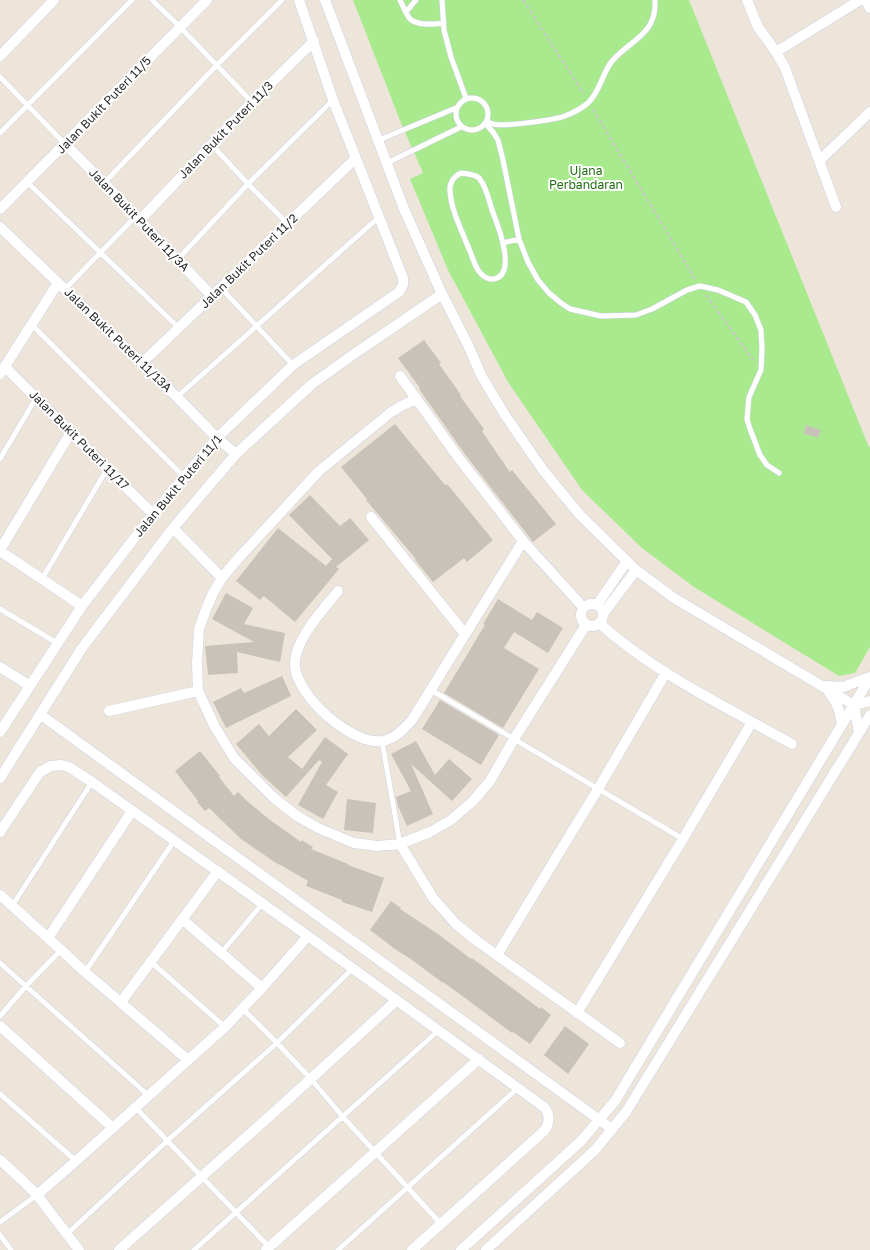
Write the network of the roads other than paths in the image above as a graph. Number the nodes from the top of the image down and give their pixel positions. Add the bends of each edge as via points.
1 (54, 0) edge
2 (132, 0) edge
3 (152, 0) edge
4 (207, 0) edge
5 (282, 0) edge
6 (299, 0) edge
7 (325, 0) edge
8 (400, 0) edge
9 (416, 0) edge
10 (442, 0) edge
11 (655, 0) edge
12 (747, 0) edge
13 (860, 0) edge
14 (865, 0) edge
15 (870, 8) edge
16 (406, 12) junction
17 (444, 24) junction
18 (180, 27) junction
19 (314, 40) junction
20 (776, 52) junction
21 (0, 56) edge
22 (217, 65) junction
23 (0, 78) edge
24 (466, 98) junction
25 (333, 100) junction
26 (252, 102) junction
27 (28, 106) junction
28 (456, 108) junction
29 (870, 112) edge
30 (486, 122) junction
31 (462, 127) junction
32 (0, 133) edge
33 (379, 140) junction
34 (65, 144) junction
35 (212, 145) junction
36 (356, 158) junction
37 (819, 161) junction
38 (387, 162) junction
39 (27, 182) junction
40 (104, 183) junction
41 (248, 184) junction
42 (836, 206) dead end
43 (0, 209) edge
44 (379, 217) junction
45 (138, 218) junction
46 (288, 223) junction
47 (0, 227) edge
48 (519, 239) junction
49 (503, 243) junction
50 (101, 253) junction
51 (178, 259) junction
52 (61, 286) junction
53 (221, 288) junction
54 (442, 294) junction
55 (212, 296) junction
56 (31, 325) junction
57 (256, 326) junction
58 (179, 328) junction
59 (142, 363) junction
60 (293, 365) junction
61 (2, 371) edge
62 (400, 376) dead end
63 (177, 397) junction
64 (36, 398) junction
65 (416, 399) junction
66 (71, 432) junction
67 (217, 438) junction
68 (236, 454) junction
69 (0, 459) edge
70 (108, 469) junction
71 (779, 473) dead end
72 (184, 477) junction
73 (153, 514) junction
74 (371, 517) dead end
75 (173, 528) junction
76 (523, 541) junction
77 (0, 551) edge
78 (627, 561) junction
79 (636, 570) junction
80 (222, 578) junction
81 (42, 579) junction
82 (338, 591) dead end
83 (82, 606) junction
84 (583, 607) junction
85 (0, 609) edge
86 (600, 614) junction
87 (586, 625) junction
88 (465, 634) junction
89 (57, 643) junction
90 (0, 667) edge
91 (666, 674) junction
92 (870, 677) edge
93 (30, 686) junction
94 (825, 686) junction
95 (431, 690) junction
96 (198, 691) junction
97 (870, 701) edge
98 (854, 705) junction
99 (109, 710) dead end
100 (41, 715) junction
101 (870, 715) edge
102 (752, 722) junction
103 (842, 724) junction
104 (2, 726) edge
105 (859, 733) junction
106 (514, 739) junction
107 (382, 741) junction
108 (792, 744) dead end
109 (0, 778) edge
110 (92, 782) junction
111 (598, 789) junction
112 (132, 811) junction
113 (0, 832) edge
114 (682, 839) junction
115 (174, 841) junction
116 (400, 844) junction
117 (218, 871) junction
118 (0, 896) edge
119 (262, 903) junction
120 (12, 906) junction
121 (182, 919) junction
122 (308, 936) junction
123 (48, 938) junction
124 (61, 950) junction
125 (221, 954) junction
126 (497, 955) junction
127 (151, 962) junction
128 (0, 964) edge
129 (353, 968) junction
130 (85, 972) junction
131 (26, 986) junction
132 (262, 988) junction
133 (397, 1000) junction
134 (121, 1002) junction
135 (242, 1009) junction
136 (576, 1013) junction
137 (0, 1016) edge
138 (0, 1026) edge
139 (225, 1026) junction
140 (439, 1030) junction
141 (277, 1043) junction
142 (620, 1043) dead end
143 (479, 1059) junction
144 (188, 1060) junction
145 (311, 1079) junction
146 (518, 1088) junction
147 (0, 1094) edge
148 (148, 1094) junction
149 (135, 1107) junction
150 (343, 1117) junction
151 (599, 1120) junction
152 (113, 1128) junction
153 (612, 1129) junction
154 (168, 1141) junction
155 (375, 1153) junction
156 (0, 1160) edge
157 (76, 1161) junction
158 (202, 1176) junction
159 (408, 1187) junction
160 (37, 1195) junction
161 (236, 1212) junction
162 (0, 1222) edge
163 (441, 1224) junction
164 (67, 1234) junction
165 (0, 1236) edge
166 (269, 1249) edge
167 (11, 1250) edge
168 (78, 1250) edge
169 (119, 1250) edge
170 (194, 1250) edge
171 (338, 1250) edge
172 (412, 1250) edge
173 (461, 1250) edge
174 (486, 1250) edge

1 - 21 street
2 - 27 lane
3 - 18 lane
4 - 18 street, Jalan Bukit Puteri 11/5
5 - 22 lane
6 - 19 street
7 - 33 street
8 - 16 lane
9 - 16 lane
10 - 17 lane
11 - 30 lane via 656,8 647,30 612,60 595,94 580,109 564,117 509,126
12 - 20 street via 758,27
13 - 20 street
14 - 15 street
16 - 17 lane via 410,19 419,23
17 - 24 lane via 451,57
18 - 22 lane
18 - 34 street, Jalan Bukit Puteri 11/5
19 - 25 street
19 - 26 street, Jalan Bukit Puteri 11/3
20 - 37 street
22 - 26 lane
22 - 40 lane
23 - 27 lane
24 - 28 lane
24 - 30 lane via 484,103 488,114
25 - 36 street
25 - 41 lane
26 - 35 street, Jalan Bukit Puteri 11/3
27 - 32 lane
27 - 34 lane
28 - 31 lane via 457,122
28 - 33 lane
29 - 37 street
30 - 31 lane via 474,130
30 - 48 lane via 498,140
31 - 38 lane
33 - 38 street
34 - 39 street, Jalan Bukit Puteri 11/5
34 - 40 street, Jalan Bukit Puteri 11/3A
35 - 41 lane
35 - 45 street, Jalan Bukit Puteri 11/3
36 - 44 street
36 - 46 street, Jalan Bukit Puteri 11/2
37 - 42 street
38 - 54 street
39 - 43 street, Jalan Bukit Puteri 11/5
39 - 50 lane
40 - 45 street, Jalan Bukit Puteri 11/3A
41 - 46 lane
41 - 51 lane
44 - 57 lane
44 - 60 street, Jalan Bukit Puteri 11/1 via 403,278 399,292
45 - 50 lane
45 - 51 street, Jalan Bukit Puteri 11/3A
46 - 53 street, Jalan Bukit Puteri 11/2
47 - 52 street, Jalan Bukit Puteri 11/13A
48 - 49 lane
48 - 71 lane via 531,268 549,293 570,308 587,313 636,315 700,286 746,302 761,330 762,349 760,370 749,397 747,419 760,454 767,465
49 - 49 lane via 481,180 468,174 456,176 450,191 454,209 477,269 488,278 495,279 505,267
50 - 52 lane
50 - 58 lane
51 - 55 street, Jalan Bukit Puteri 11/3A
52 - 56 street
52 - 59 street, Jalan Bukit Puteri 11/13A
53 - 55 street, Jalan Bukit Puteri 11/2
53 - 57 lane
54 - 68 street via 312,384
54 - 78 street via 482,377 510,423 580,515
55 - 58 street, Jalan Bukit Puteri 11/2
56 - 61 street
56 - 72 lane
57 - 60 lane
57 - 63 lane
58 - 59 street, Jalan Bukit Puteri 11/2
59 - 63 street, Jalan Bukit Puteri 11/13A
60 - 67 street, Jalan Bukit Puteri 11/1
61 - 64 street, Jalan Bukit Puteri 11/17
62 - 65 street
63 - 67 street, Jalan Bukit Puteri 11/13A
64 - 66 street, Jalan Bukit Puteri 11/17
64 - 69 lane
65 - 76 street
65 - 80 street via 390,413 319,471
66 - 70 street, Jalan Bukit Puteri 11/17
66 - 77 street
67 - 68 street, Jalan Bukit Puteri 11/13A
67 - 72 street, Jalan Bukit Puteri 11/1
68 - 75 street
70 - 73 street, Jalan Bukit Puteri 11/17
70 - 81 lane
72 - 73 street, Jalan Bukit Puteri 11/1
73 - 83 street, Jalan Bukit Puteri 11/1
74 - 88 street
75 - 80 street
75 - 100 street via 82,648
76 - 84 street
76 - 88 street
77 - 81 street
78 - 79 street
78 - 86 street
79 - 86 street
79 - 94 street via 674,598
80 - 96 street via 199,629
81 - 83 street
82 - 107 street via 306,632 298,648 295,665 298,679 319,709 336,724 361,738
83 - 89 street, Jalan Bukit Puteri 11/1
84 - 86 street via 590,604
84 - 87 street via 580,617
85 - 89 lane
86 - 87 street via 593,626
86 - 91 street via 616,638
87 - 106 street
88 - 95 street
89 - 93 street, Jalan Bukit Puteri 11/1
90 - 93 street
91 - 102 street
91 - 111 street
92 - 94 street via 843,687
92 - 98 street
93 - 104 street, Jalan Bukit Puteri 11/1
94 - 98 street
94 - 103 street via 837,702
95 - 106 lane
95 - 107 street via 398,735
96 - 99 street
96 - 116 street via 234,758 297,816 354,843
97 - 98 street
98 - 103 street
98 - 105 street
100 - 109 street
100 - 151 street
101 - 105 street
102 - 108 street
102 - 114 street
103 - 151 street via 615,1101
105 - 153 street via 626,1112
106 - 111 lane
106 - 116 street via 490,780 473,801 430,832
107 - 116 lane
110 - 112 street
110 - 113 street via 69,767 50,766 40,772
110 - 120 lane
111 - 114 lane
111 - 126 street
112 - 115 street
112 - 123 street
114 - 136 street
115 - 117 street
115 - 130 lane
116 - 126 street via 433,898 456,924
117 - 119 street
117 - 121 street
118 - 120 street
119 - 122 street
119 - 125 lane
120 - 123 street
121 - 125 street
121 - 127 street
122 - 129 street
122 - 132 street
123 - 124 street
124 - 130 street
124 - 131 lane
125 - 132 street
126 - 136 street
127 - 134 street
127 - 139 lane
128 - 131 lane
129 - 133 street
129 - 141 lane
130 - 134 street
131 - 137 lane
131 - 148 lane
132 - 135 street
133 - 140 street
133 - 145 street
134 - 144 street
135 - 139 street
135 - 141 lane
136 - 142 street
138 - 152 street
139 - 144 street
140 - 143 street
140 - 150 lane
141 - 145 lane
141 - 154 lane
143 - 146 street
143 - 155 street
144 - 148 street
145 - 150 lane
145 - 158 street
146 - 159 lane
146 - 163 street via 548,1111 547,1128
147 - 157 lane
148 - 149 street
149 - 152 street
149 - 154 lane
150 - 155 lane
150 - 161 lane
151 - 153 street
151 - 173 street
152 - 157 street
153 - 174 street via 595,1150
154 - 158 lane
154 - 164 lane
155 - 159 lane
155 - 166 street
156 - 160 street
157 - 160 street
158 - 161 lane
158 - 169 street
159 - 163 lane
159 - 171 lane
160 - 162 lane
160 - 164 street
161 - 166 lane
161 - 170 lane
163 - 172 street
164 - 168 street
165 - 167 lane

